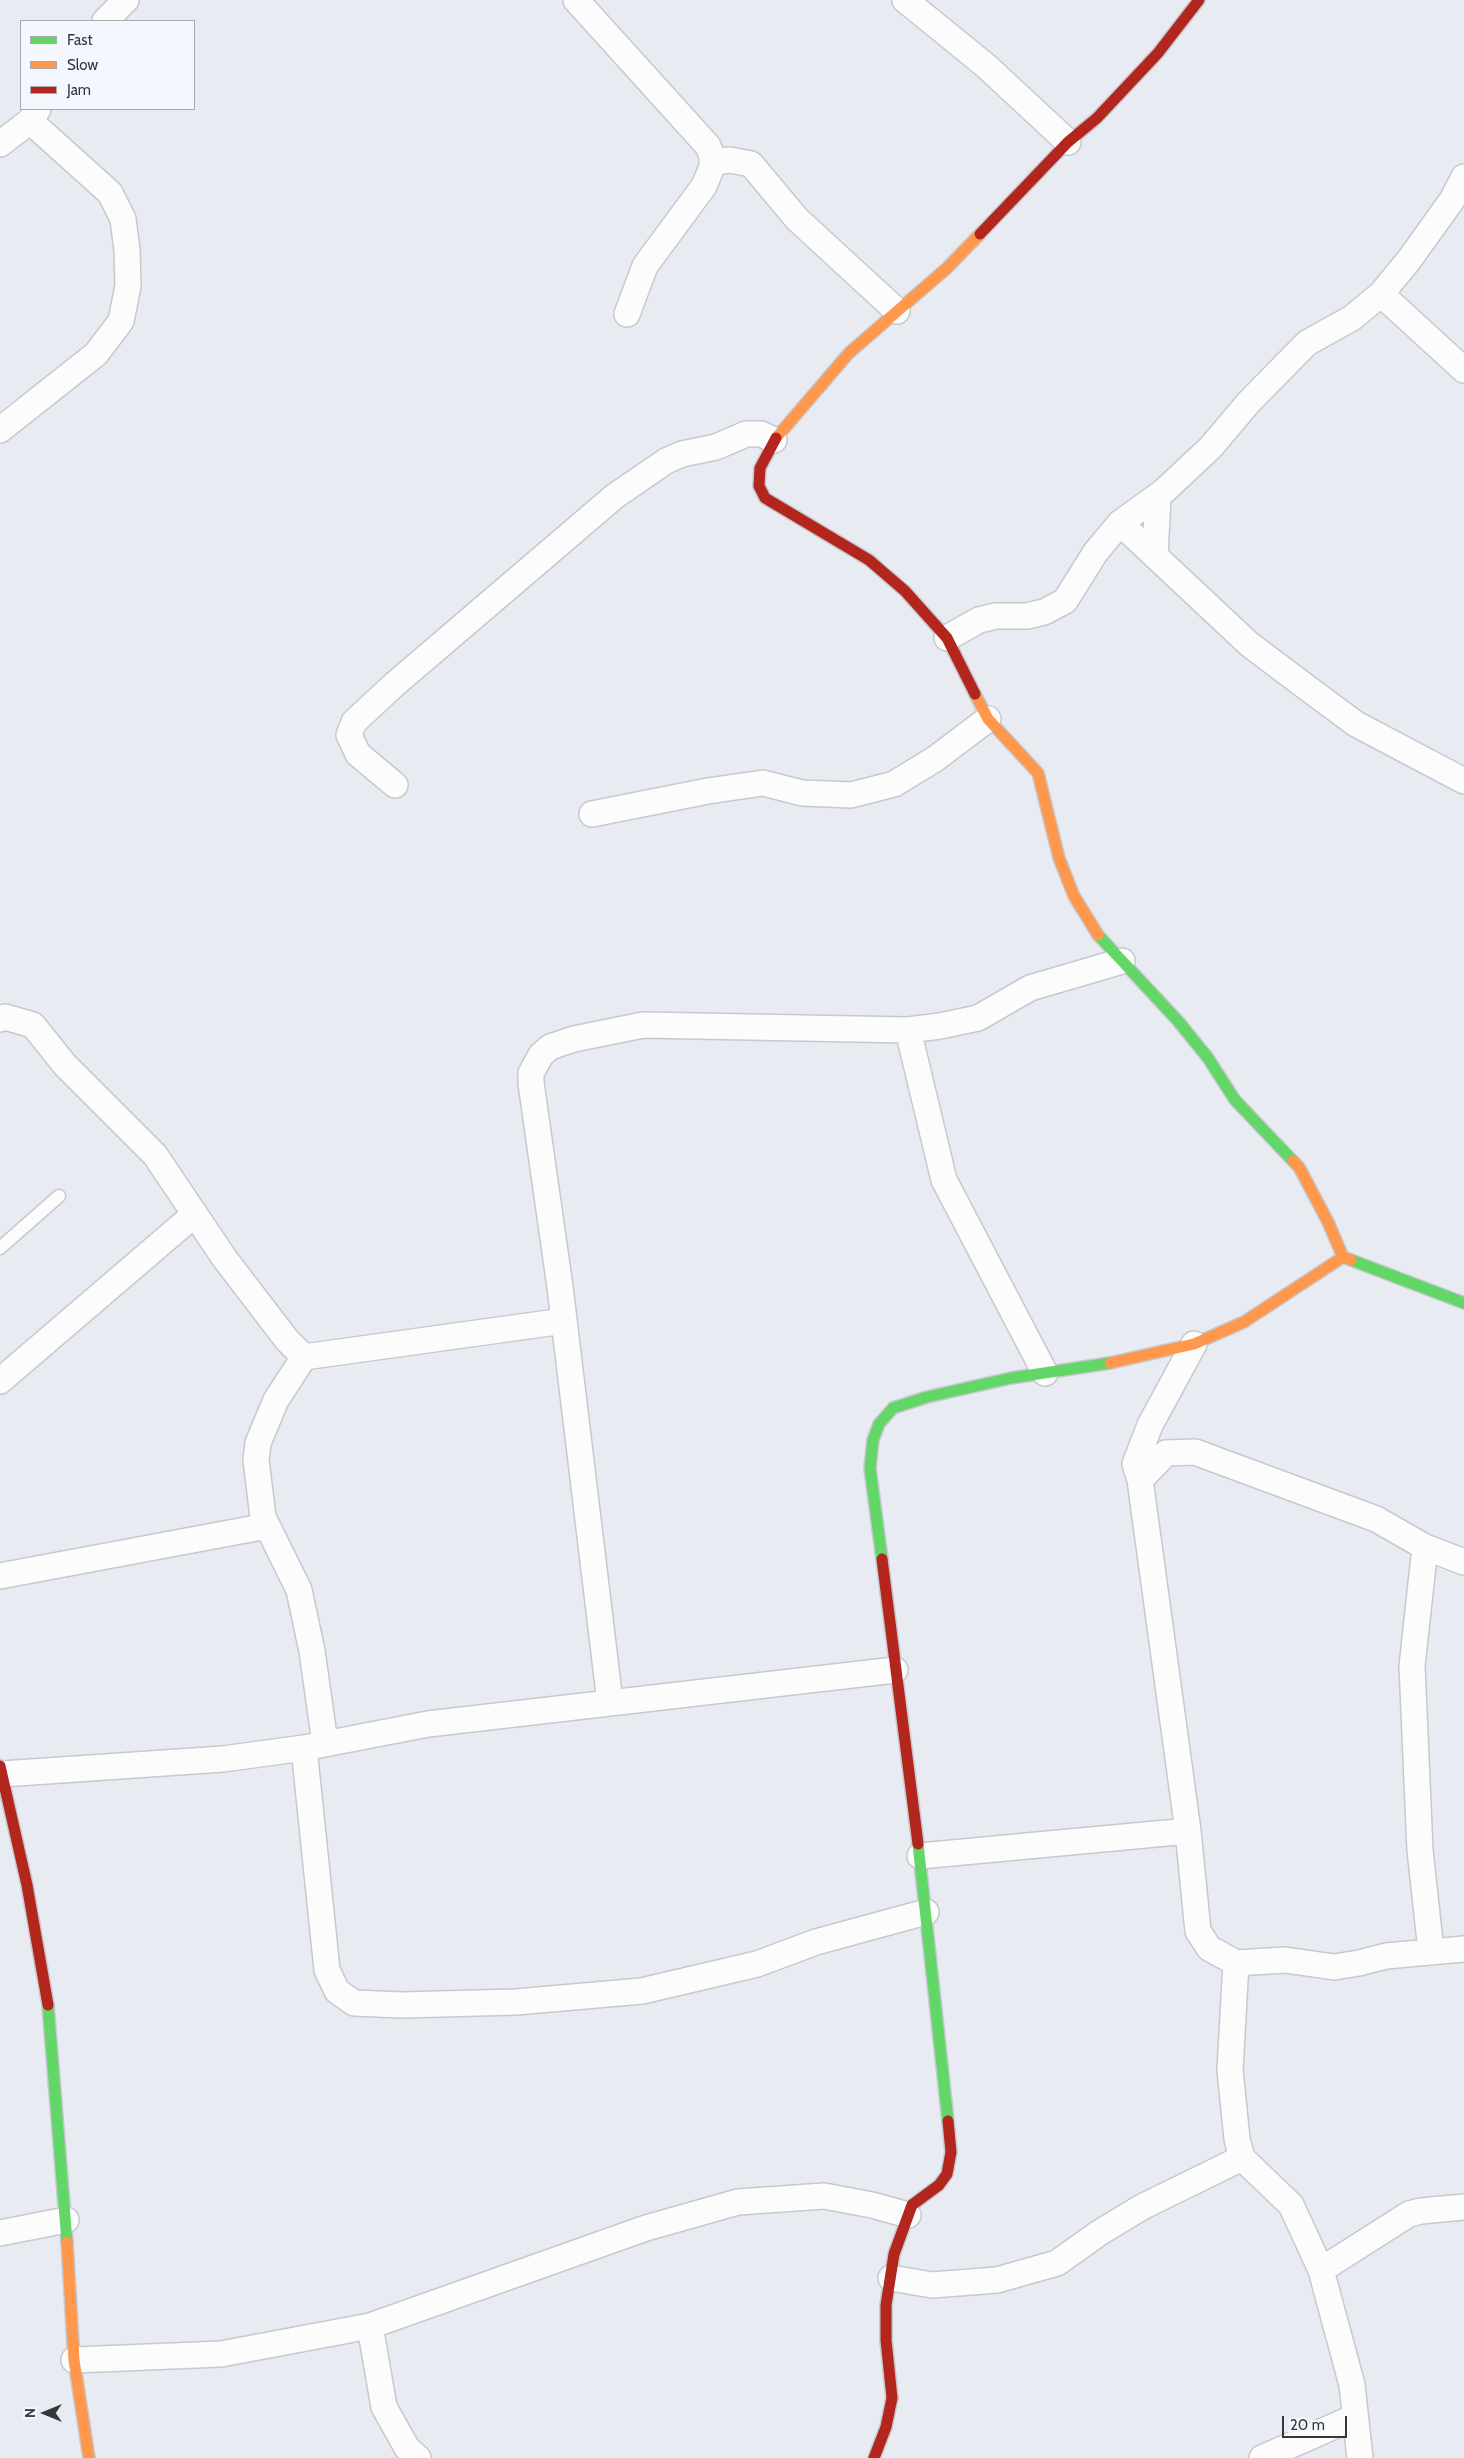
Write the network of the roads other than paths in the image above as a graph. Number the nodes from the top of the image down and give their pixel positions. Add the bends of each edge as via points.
1 (126, 0) edge
2 (576, 0) edge
3 (905, 0) edge
4 (1199, 0) edge
5 (106, 20) edge
6 (34, 115) edge
7 (1068, 142) junction
8 (0, 144) edge
9 (712, 162) junction
10 (1464, 177) edge
11 (1381, 294) junction
12 (897, 312) junction
13 (626, 314) dead end
14 (1464, 370) edge
15 (0, 430) edge
16 (774, 440) junction
17 (1158, 496) junction
18 (1120, 524) junction
19 (1155, 556) junction
20 (947, 638) junction
21 (988, 719) junction
22 (1464, 781) edge
23 (394, 785) dead end
24 (592, 814) dead end
25 (1122, 961) junction
26 (0, 1019) edge
27 (908, 1030) junction
28 (59, 1196) dead end
29 (195, 1214) junction
30 (0, 1248) edge
31 (1343, 1257) junction
32 (1464, 1303) edge
33 (564, 1321) junction
34 (1194, 1344) junction
35 (304, 1357) junction
36 (1045, 1372) junction
37 (0, 1381) edge
38 (1140, 1480) junction
39 (266, 1526) junction
40 (1425, 1547) junction
41 (1464, 1562) edge
42 (0, 1576) edge
43 (895, 1670) junction
44 (610, 1702) junction
45 (315, 1745) junction
46 (1, 1770) edge
47 (1188, 1831) junction
48 (920, 1856) junction
49 (926, 1912) junction
50 (1464, 1949) edge
51 (1431, 1951) junction
52 (1236, 1964) junction
53 (1242, 2158) junction
54 (1464, 2207) edge
55 (908, 2216) junction
56 (66, 2220) junction
57 (0, 2233) edge
58 (1321, 2270) junction
59 (891, 2278) junction
60 (370, 2326) junction
61 (74, 2360) junction
62 (1355, 2417) junction
63 (89, 2458) edge
64 (418, 2458) edge
65 (874, 2458) edge
66 (1262, 2458) edge
67 (1360, 2458) edge

1 - 5 street
2 - 9 street via 708,146
3 - 7 street via 985,65
4 - 7 street via 1158,53 1097,118
6 - 8 street
6 - 15 street via 110,193 123,219 128,286 121,322 96,354
7 - 12 street via 946,268
9 - 12 street via 730,160 751,164 797,218
9 - 13 street via 704,186 645,266
10 - 11 street via 1452,200
11 - 14 street
11 - 17 street via 1352,318 1307,343 1249,402 1211,447
12 - 16 street via 849,353
16 - 20 street via 760,468 759,486 765,498 869,560 905,591
16 - 23 street via 761,434 746,434 716,447 666,461 615,496 394,684 354,722 349,735 358,754
17 - 18 street
17 - 19 street
18 - 19 street
18 - 20 street via 1095,553 1065,601 1044,612 1027,616 996,616 980,620
19 - 22 street via 1249,644 1356,724
20 - 21 street
21 - 24 street via 935,759 894,784 852,795 802,793 763,783
21 - 25 street via 1038,773 1059,858 1074,896 1100,938
25 - 27 street via 1030,988 978,1018
25 - 31 street via 1202,1050 1235,1100 1300,1167
26 - 29 street via 5,1017 33,1025 65,1065 155,1155
27 - 33 street via 643,1025 574,1039 545,1051 535,1064 531,1083
27 - 36 street via 944,1180
28 - 30 lane
29 - 35 street via 252,1295
29 - 37 street
31 - 32 street
31 - 34 street via 1244,1322
33 - 35 street
33 - 44 street
34 - 36 street via 1103,1364
34 - 38 street via 1150,1425 1135,1464
35 - 39 street via 276,1400 258,1443 258,1478
36 - 43 street via 974,1386 892,1408 879,1424 873,1440 870,1468
38 - 40 street via 1166,1453 1195,1452 1376,1519
38 - 47 street
39 - 42 street
39 - 45 street via 299,1590 312,1651
40 - 41 street
40 - 51 street via 1412,1666 1420,1850
43 - 44 street
43 - 48 street
44 - 45 street via 428,1724
45 - 46 street via 223,1759
45 - 49 street via 327,1970 337,1991 354,2003 516,2002 642,1991 757,1964 816,1942
46 - 56 street via 27,1885 47,1998
47 - 48 street
47 - 52 street via 1198,1931 1209,1948
48 - 49 street
49 - 55 street via 951,2152 943,2180 912,2205
50 - 51 street
51 - 52 street via 1334,1967 1285,1960
52 - 53 street via 1230,2070 1236,2139
53 - 58 street via 1290,2205
53 - 59 street via 1142,2207 1057,2263 997,2280 932,2285
54 - 58 street via 1409,2214
55 - 59 street via 894,2254
55 - 60 street via 824,2196 738,2202 646,2228
56 - 57 street
56 - 61 street
58 - 62 street via 1352,2385
59 - 65 street via 886,2322 892,2398 886,2427
60 - 61 street via 221,2354
60 - 64 street via 384,2408 407,2448
61 - 63 street
62 - 66 street
62 - 67 street

